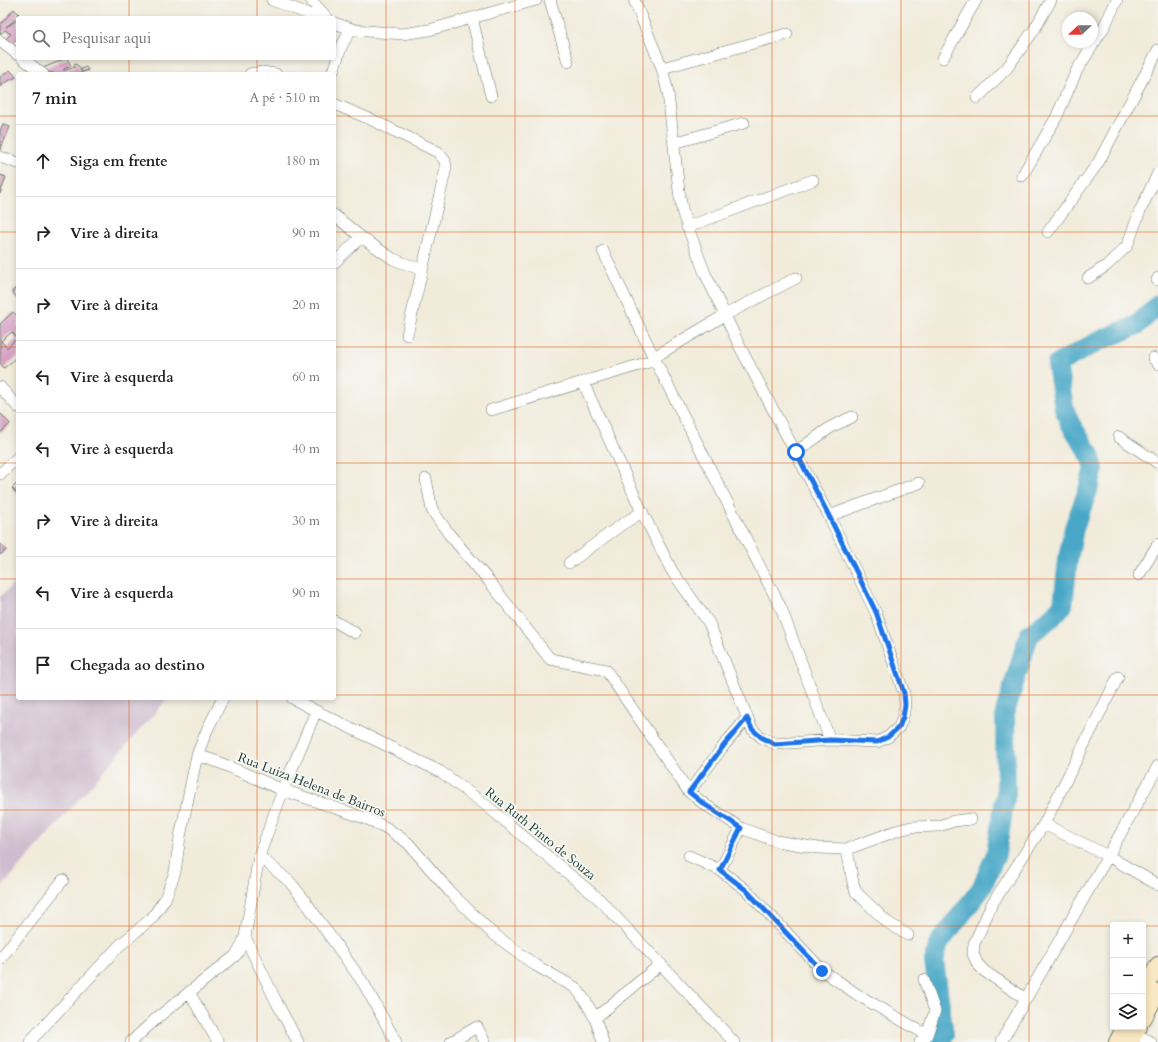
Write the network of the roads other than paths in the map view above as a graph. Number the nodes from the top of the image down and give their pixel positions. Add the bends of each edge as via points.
1 (272, 0) edge
2 (311, 0) edge
3 (536, 0) edge
4 (550, 0) edge
5 (634, 0) edge
6 (976, 0) edge
7 (1051, 0) edge
8 (1117, 0) edge
9 (314, 16) edge
10 (325, 16) edge
11 (472, 18) junction
12 (336, 24) edge
13 (351, 29) junction
14 (787, 34) dead end
15 (0, 41) edge
16 (1158, 50) edge
17 (16, 53) edge
18 (943, 58) dead end
19 (25, 60) edge
20 (568, 62) dead end
21 (662, 68) junction
22 (40, 72) edge
23 (333, 72) edge
24 (491, 96) dead end
25 (977, 98) dead end
26 (336, 108) edge
27 (744, 123) dead end
28 (674, 143) junction
29 (0, 157) edge
30 (16, 162) edge
31 (1158, 173) edge
32 (1022, 176) dead end
33 (813, 180) dead end
34 (336, 217) edge
35 (687, 227) junction
36 (1048, 232) dead end
37 (361, 237) junction
38 (603, 251) dead end
39 (336, 261) edge
40 (422, 270) junction
41 (796, 278) dead end
42 (1088, 278) dead end
43 (725, 315) junction
44 (407, 335) dead end
45 (654, 358) junction
46 (583, 382) junction
47 (0, 387) edge
48 (16, 405) edge
49 (491, 410) dead end
50 (852, 417) dead end
51 (1118, 437) dead end
52 (796, 452) junction
53 (16, 459) edge
54 (1158, 463) edge
55 (0, 474) edge
56 (426, 479) dead end
57 (919, 483) dead end
58 (642, 512) junction
59 (829, 516) junction
60 (1158, 544) edge
61 (569, 563) dead end
62 (1139, 575) dead end
63 (336, 622) edge
64 (355, 633) dead end
65 (1118, 677) dead end
66 (222, 700) edge
67 (296, 700) edge
68 (316, 711) junction
69 (747, 718) junction
70 (830, 740) junction
71 (197, 755) junction
72 (1158, 766) edge
73 (283, 790) junction
74 (689, 792) junction
75 (972, 819) dead end
76 (1044, 824) junction
77 (741, 828) junction
78 (847, 849) junction
79 (259, 856) junction
80 (689, 856) dead end
81 (1108, 856) junction
82 (720, 870) junction
83 (63, 880) dead end
84 (1158, 885) edge
85 (908, 936) dead end
86 (244, 937) junction
87 (0, 959) edge
88 (661, 964) junction
89 (1158, 965) edge
90 (924, 980) dead end
91 (1146, 987) edge
92 (189, 992) junction
93 (1158, 992) edge
94 (1026, 999) junction
95 (1146, 1014) edge
96 (595, 1018) junction
97 (1131, 1031) edge
98 (923, 1038) edge
99 (30, 1042) edge
100 (132, 1042) edge
101 (218, 1042) edge
102 (298, 1042) edge
103 (396, 1042) edge
104 (451, 1042) edge
105 (485, 1042) edge
106 (603, 1042) edge
107 (734, 1042) edge
108 (1001, 1042) edge
109 (1117, 1042) edge
110 (1151, 1042) edge

1 - 9 street
2 - 10 street
3 - 11 street
4 - 20 street
5 - 21 street
6 - 18 street
7 - 25 street via 1034,30 1007,68
8 - 32 street via 1104,27 1076,70 1056,118
11 - 13 street via 430,30 402,34
11 - 24 street
12 - 13 street
13 - 23 street via 342,45
14 - 21 street
15 - 17 street
16 - 36 street via 1098,163
19 - 22 street
21 - 28 street
26 - 40 street via 370,119 425,145 438,152 445,161 446,168
27 - 28 street
28 - 35 street via 679,192
29 - 30 street
31 - 42 street via 1127,246 1106,266
33 - 35 street
34 - 37 street
35 - 43 street
37 - 39 street
37 - 40 street via 393,259
38 - 45 street
40 - 44 street
41 - 43 street
43 - 45 street
43 - 52 street
45 - 46 street via 649,362
45 - 70 street via 781,608
46 - 49 street
46 - 58 street
47 - 48 street
50 - 52 street via 831,427
51 - 54 street
52 - 59 street
53 - 55 street
56 - 74 street via 432,510 550,659 606,670
57 - 59 street
58 - 61 street
58 - 69 street via 672,571 709,623
59 - 70 street via 876,612 904,693 905,705 899,727 888,737 877,742
60 - 62 street
63 - 64 street
65 - 76 street
66 - 71 street
67 - 68 street, Rua Ruth Pinto de Souza
68 - 73 street
68 - 88 street, Rua Ruth Pinto de Souza via 441,772 487,806 599,899
69 - 70 street via 752,729 775,744
69 - 74 street
71 - 73 street, Rua Luiza Helena de Bairros
71 - 99 street via 175,872 165,899 152,918 118,946
72 - 81 street
73 - 79 street
73 - 96 street, Rua Luiza Helena de Bairros via 365,818 385,827 408,843 451,893 491,932 535,965 576,988
74 - 77 street
75 - 78 street via 939,826 911,827
76 - 81 street
76 - 94 street via 992,904 974,944 973,954 976,963
77 - 78 street via 776,841 818,848
77 - 82 street
78 - 85 street via 852,883 856,892 887,922
79 - 86 street
79 - 103 street via 290,882 305,901 364,984
80 - 82 street
81 - 84 street
81 - 94 street
82 - 98 street via 746,890 822,971
83 - 87 street
86 - 92 street via 236,956
86 - 102 street
88 - 96 street
88 - 107 street, Rua Ruth Pinto de Souza
89 - 91 main road
90 - 98 street via 934,1011
92 - 100 street
92 - 101 street
93 - 95 main road
94 - 108 street
96 - 106 street, Rua Luiza Helena de Bairros
97 - 109 main road
97 - 110 street
104 - 105 street via 477,1027

